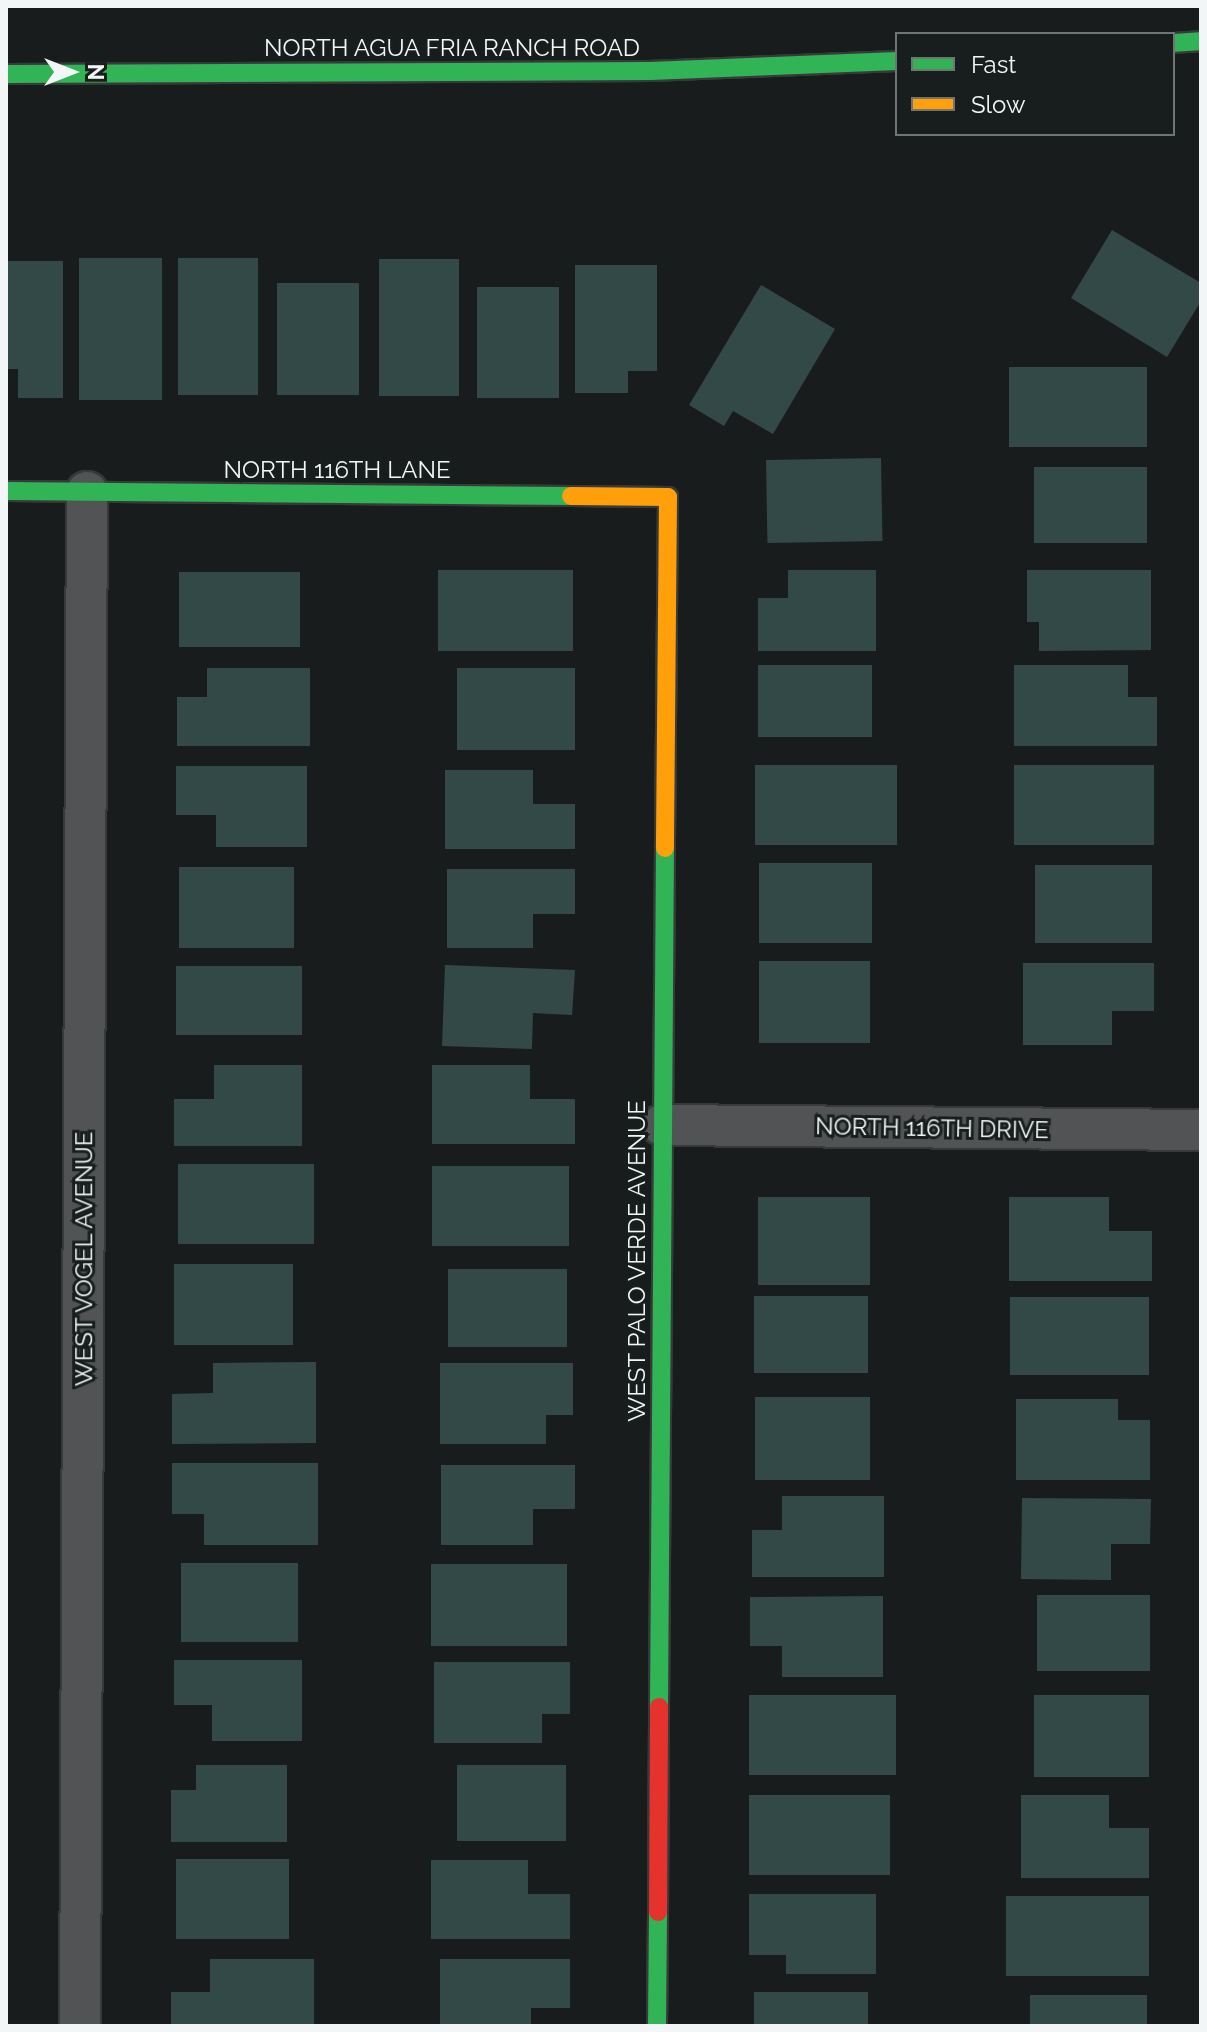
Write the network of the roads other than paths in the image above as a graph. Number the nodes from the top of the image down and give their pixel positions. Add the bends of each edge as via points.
1 (1201, 41) edge
2 (1175, 43) edge
3 (895, 61) edge
4 (6, 74) edge
5 (6, 491) edge
6 (87, 492) junction
7 (668, 497) joint
8 (662, 1125) junction
9 (1201, 1130) edge
10 (80, 2026) edge
11 (657, 2026) edge

1 - 2 street
3 - 4 street, NORTH AGUA FRIA RANCH ROAD via 650,71
5 - 6 street, NORTH 116TH LANE
6 - 7 street, NORTH 116TH LANE
6 - 10 street, WEST VOGEL AVENUE
7 - 8 street, WEST PALO VERDE AVENUE
8 - 9 street, NORTH 116TH DRIVE
8 - 11 street, WEST PALO VERDE AVENUE

